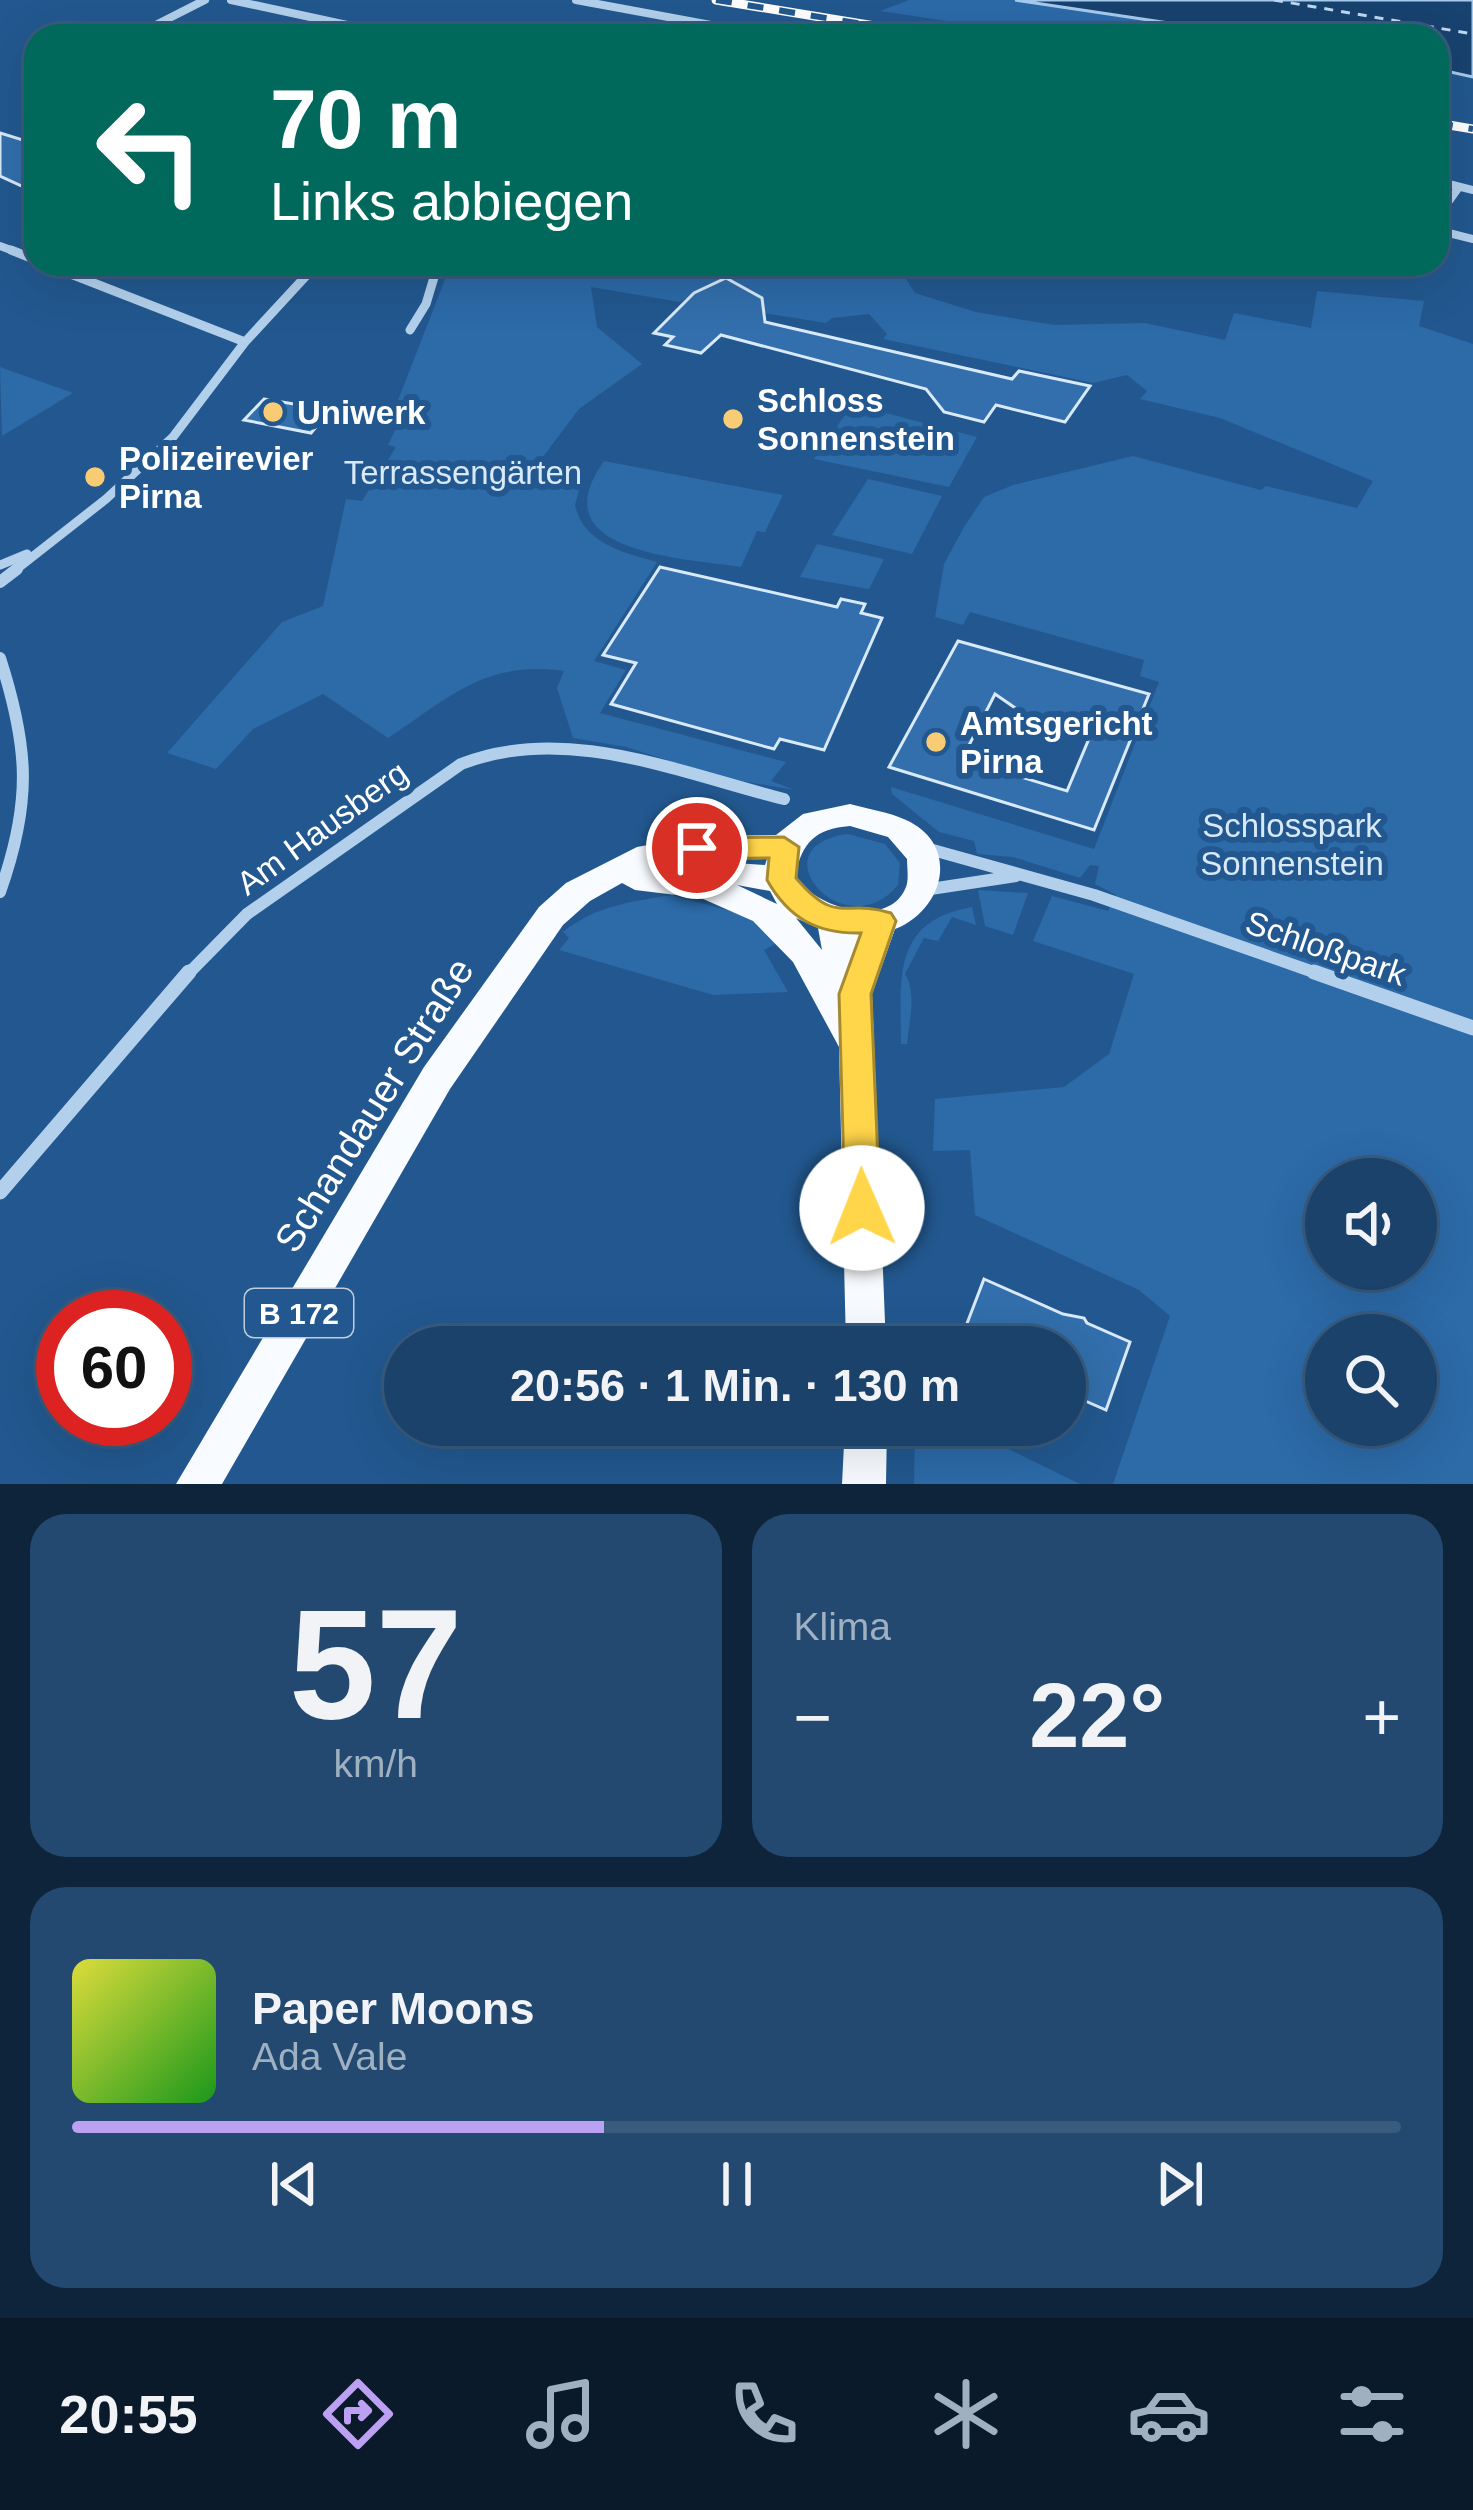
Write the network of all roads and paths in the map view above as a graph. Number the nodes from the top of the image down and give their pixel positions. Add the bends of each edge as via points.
1 (205, 0) edge
2 (231, 0) edge
3 (576, 0) edge
4 (158, 24) edge
5 (335, 24) edge
6 (706, 24) edge
7 (1449, 184) edge
8 (1459, 187) junction
9 (1473, 190) edge
10 (1449, 201) edge
11 (77, 276) edge
12 (306, 276) edge
13 (434, 276) edge
14 (410, 330) dead end
15 (245, 342) junction
16 (34, 552) junction
17 (0, 565) edge
18 (0, 582) edge
19 (0, 658) edge
20 (784, 799) dead end
21 (918, 846) junction
22 (783, 864) junction
23 (1023, 875) junction
24 (634, 878) junction
25 (922, 891) junction
26 (0, 892) edge
27 (563, 904) junction
28 (881, 921) junction
29 (834, 922) junction
30 (855, 994) junction
31 (1473, 1028) edge
32 (854, 1040) junction
33 (0, 1192) edge
34 (866, 1326) edge
35 (865, 1446) edge
36 (198, 1484) edge
37 (864, 1484) edge

1 - 4 street
2 - 5 street
3 - 6 street
7 - 8 street
8 - 9 street
8 - 10 street
11 - 15 street
12 - 15 street
13 - 14 street
15 - 16 street via 173,437
16 - 17 street
16 - 18 street
19 - 26 street via 28,752 24,824
20 - 33 street, Am Hausberg via 568,745 499,749 461,764 212,946
21 - 22 main road, B 172 via 887,823 850,815 813,822
21 - 23 street, Schloßpark
21 - 25 main road via 926,868
22 - 24 main road
22 - 27 main road, Schandauer Straße / B 172 via 697,848 648,855
22 - 29 main road via 806,910
23 - 25 street, Schloßpark
23 - 31 street, Schloßpark
24 - 27 main road
24 - 32 main road via 749,902 793,936
25 - 28 main road
27 - 36 main road, Schandauer Straße / B 172 via 437,1078
28 - 29 main road
28 - 30 main road
29 - 30 main road
30 - 32 main road
32 - 34 main road
35 - 37 main road

